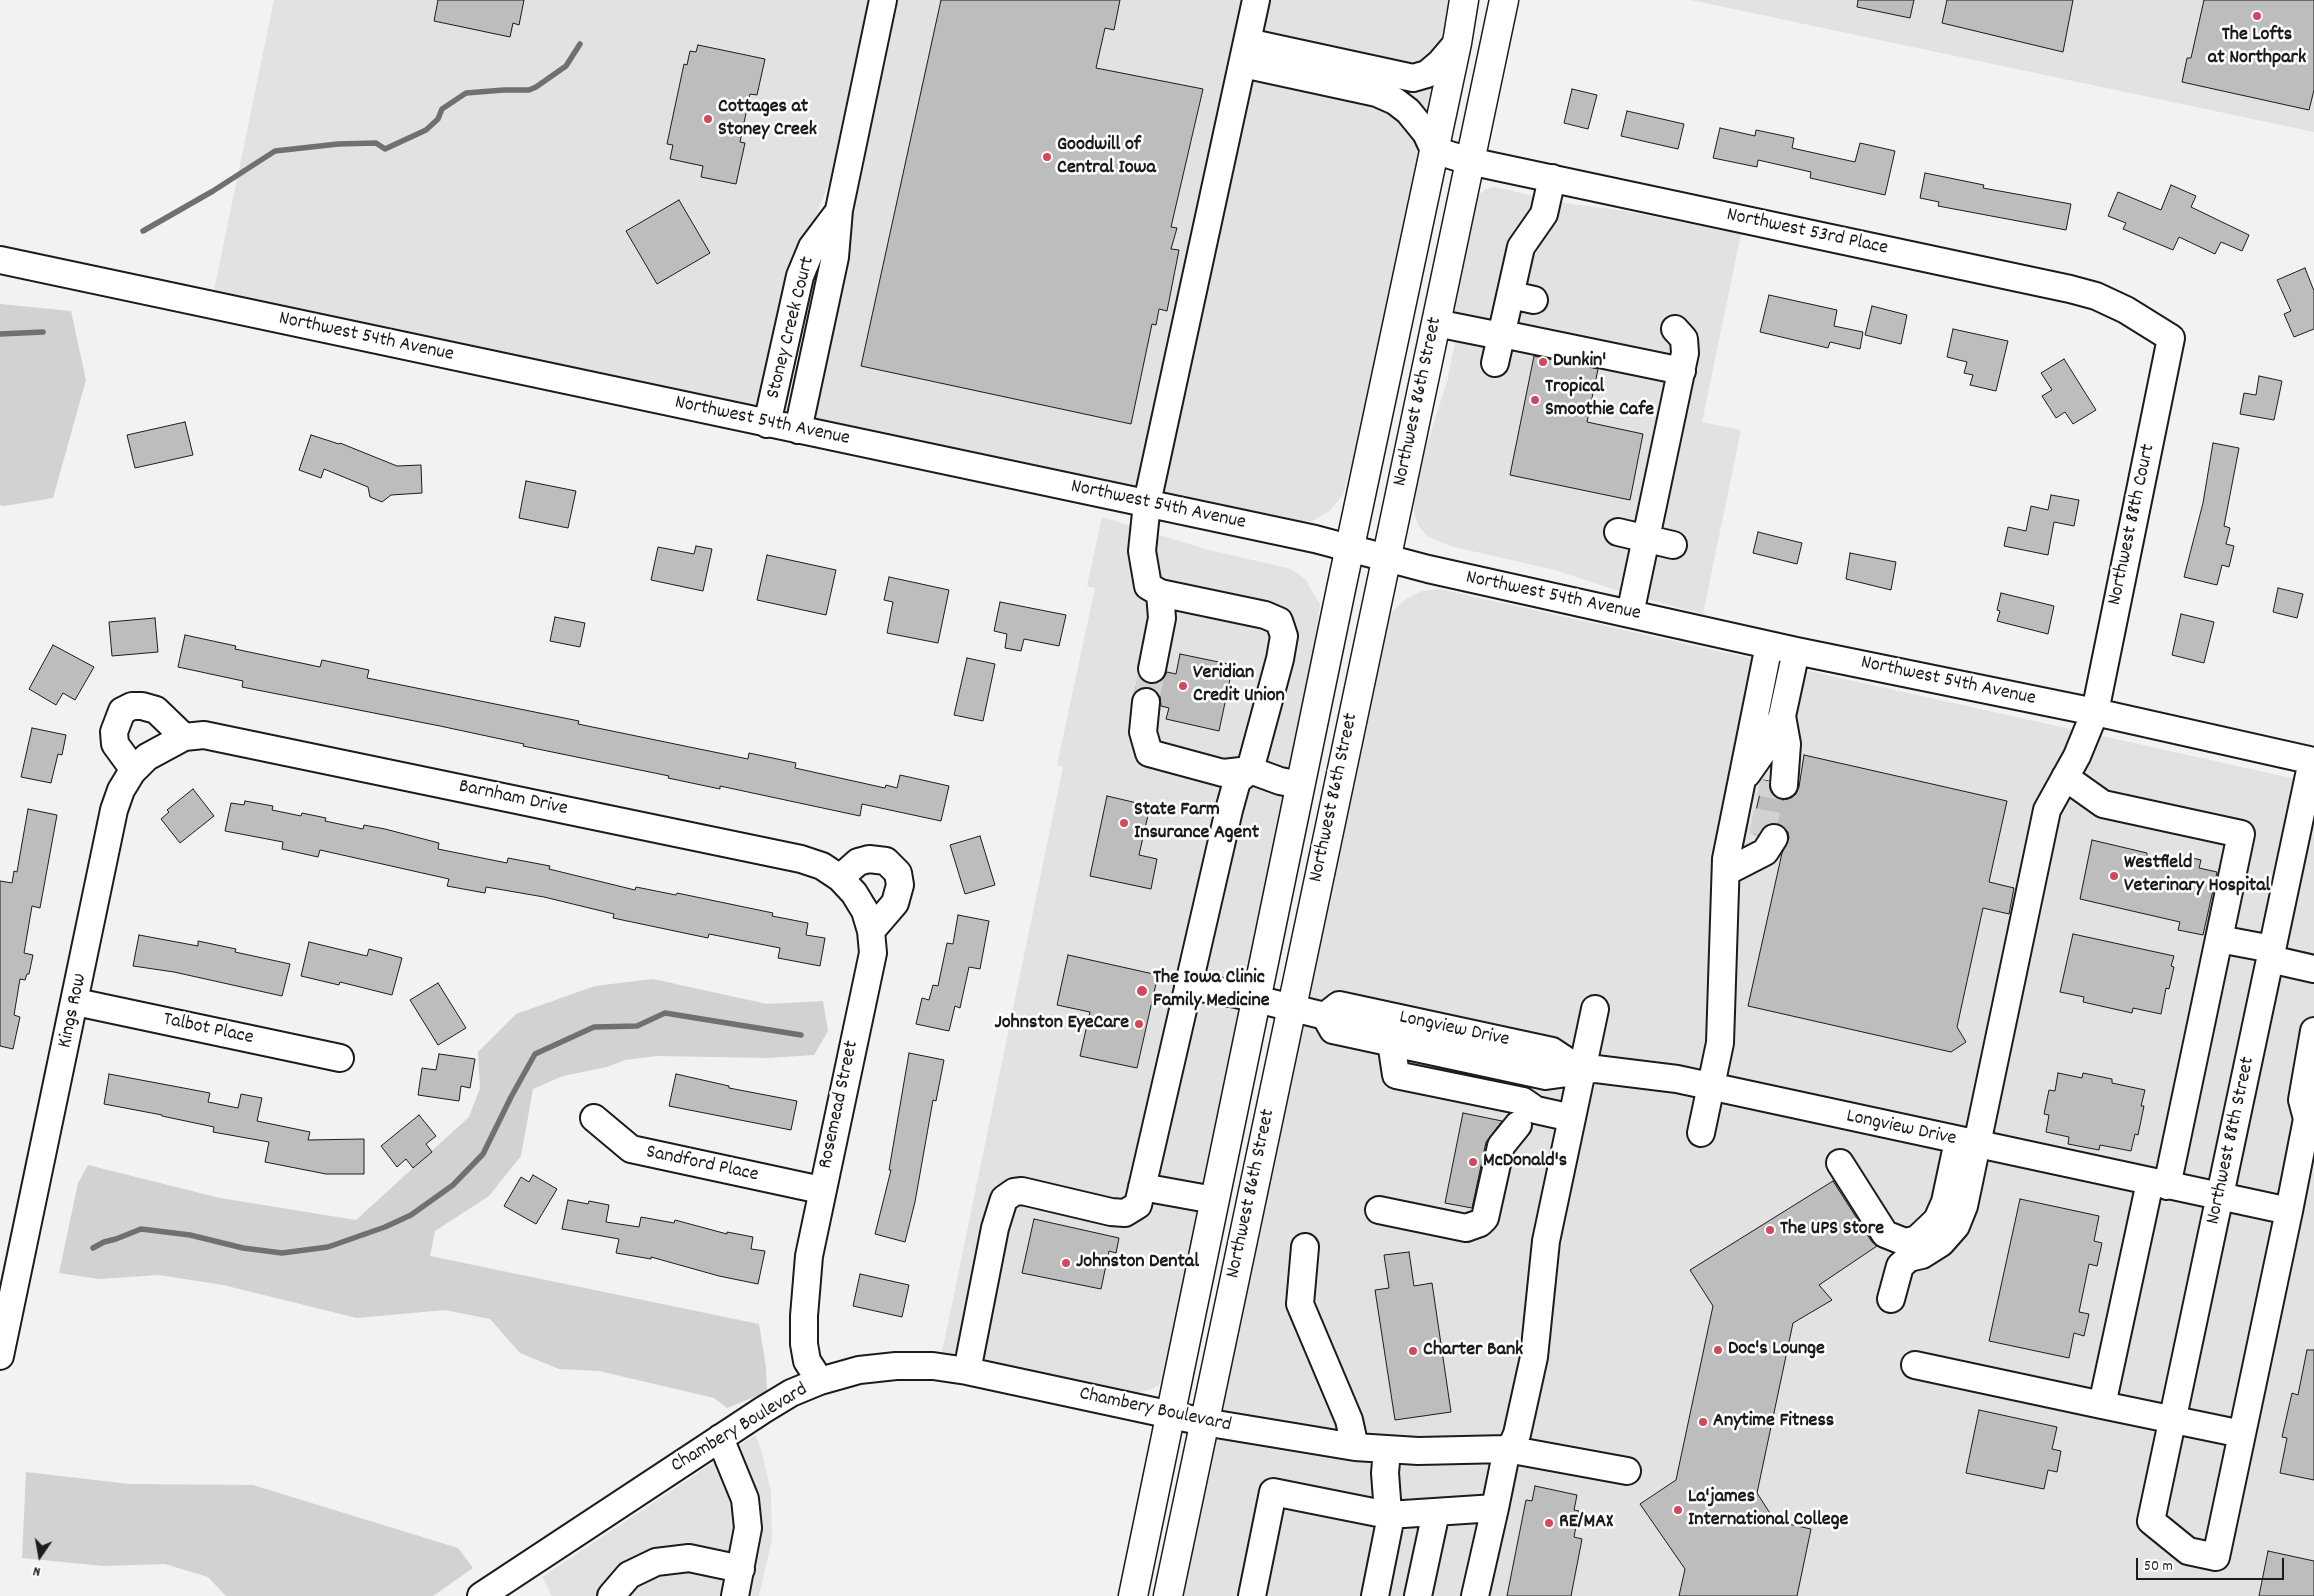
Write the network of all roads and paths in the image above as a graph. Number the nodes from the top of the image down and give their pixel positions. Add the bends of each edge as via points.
1 (883, 0) edge
2 (1256, 0) edge
3 (1464, 0) edge
4 (1504, 0) edge
5 (1457, 43) junction
6 (1245, 53) junction
7 (1434, 150) junction
8 (1469, 161) junction
9 (1552, 178) junction
10 (839, 210) junction
11 (0, 260) edge
12 (1436, 323) junction
13 (1675, 329) dead end
14 (1501, 336) junction
15 (2171, 338) joint
16 (1494, 363) dead end
17 (1682, 371) junction
18 (767, 424) junction
19 (798, 430) junction
20 (1147, 504) junction
21 (1618, 532) dead end
22 (1646, 539) junction
23 (1672, 545) dead end
24 (1349, 548) junction
25 (1386, 558) junction
26 (1160, 593) junction
27 (1630, 614) junction
28 (1769, 645) junction
29 (1796, 651) junction
30 (1152, 669) tunnel mouth
31 (1146, 702) tunnel mouth
32 (2094, 712) junction
33 (1782, 716) junction
34 (184, 737) junction
35 (226, 739) joint
36 (2313, 761) edge
37 (134, 770) junction
38 (1250, 770) junction
39 (2065, 777) junction
40 (1743, 779) junction
41 (1778, 784) tunnel mouth
42 (1300, 785) junction
43 (1767, 842) tunnel mouth
44 (801, 859) joint
45 (1726, 872) junction
46 (840, 878) junction
47 (871, 931) junction
48 (2219, 939) junction
49 (2271, 954) junction
50 (2314, 969) edge
51 (1188, 986) junction
52 (1256, 999) junction
53 (76, 1002) junction
54 (1291, 1008) junction
55 (1595, 1009) dead end
56 (1325, 1016) junction
57 (2314, 1031) edge
58 (1391, 1042) junction
59 (340, 1058) dead end
60 (1582, 1071) junction
61 (1711, 1087) junction
62 (594, 1118) dead end
63 (1527, 1118) junction
64 (1572, 1118) junction
65 (1701, 1133) dead end
66 (1968, 1143) junction
67 (1840, 1163) dead end
68 (2159, 1184) junction
69 (1142, 1187) junction
70 (821, 1190) junction
71 (2220, 1197) junction
72 (1214, 1200) junction
73 (1379, 1210) dead end
74 (2289, 1211) junction
75 (1305, 1247) dead end
76 (1892, 1299) dead end
77 (0, 1356) edge
78 (1915, 1365) dead end
79 (967, 1371) junction
80 (820, 1382) junction
81 (2102, 1405) junction
82 (1170, 1414) junction
83 (2173, 1419) junction
84 (1204, 1422) junction
85 (2242, 1434) junction
86 (720, 1438) junction
87 (1355, 1447) junction
88 (1507, 1449) junction
89 (1387, 1450) junction
90 (1627, 1470) dead end
91 (1494, 1508) junction
92 (1436, 1512) junction
93 (1388, 1515) junction
94 (741, 1569) junction
95 (480, 1596) edge
96 (611, 1596) edge
97 (735, 1596) edge
98 (1134, 1596) edge
99 (1168, 1596) edge
100 (1252, 1596) edge
101 (1375, 1596) edge
102 (1418, 1596) edge
103 (1476, 1596) edge

1 - 10 street, Stoney Creek Court
2 - 6 street
3 - 5 main road, Northwest 86th Street
4 - 8 main road, Northwest 86th Street
5 - 6 street via 1428,74 1413,78
5 - 7 main road, Northwest 86th Street
6 - 7 street via 1395,101 1426,133
6 - 20 street
7 - 8 street, Northwest 53rd Place
7 - 24 main road, Northwest 86th Street
8 - 9 street, Northwest 53rd Place
8 - 12 main road, Northwest 86th Street
9 - 14 street via 1544,214 1521,247 1522,297
9 - 15 street, Northwest 53rd Place via 2070,289 2096,296 2126,310
10 - 18 street, Stoney Creek Court via 812,247 800,276
10 - 19 street, Stoney Creek Court via 835,257
11 - 18 street, Northwest 54th Avenue
12 - 14 street
12 - 25 main road, Northwest 86th Street
13 - 17 street via 1684,339
14 - 16 street
14 - 17 street
15 - 32 street, Northwest 88th Court
17 - 22 street
18 - 19 street, Northwest 54th Avenue
19 - 20 street, Northwest 54th Avenue
20 - 24 street, Northwest 54th Avenue
20 - 26 street via 1142,552 1144,571 1148,586
21 - 22 street
22 - 23 street
22 - 27 street
24 - 25 street, Northwest 54th Avenue
24 - 42 main road, Northwest 86th Street
25 - 27 street, Northwest 54th Avenue
25 - 54 main road, Northwest 86th Street
26 - 30 street via 1162,618
26 - 38 street via 1265,615 1279,621 1284,636 1280,659
27 - 28 street, Northwest 54th Avenue
28 - 29 street, Northwest 54th Avenue
28 - 40 street
29 - 32 street, Northwest 54th Avenue
29 - 33 street
31 - 38 street via 1142,732 1149,753 1223,773
32 - 36 street, Northwest 54th Avenue
32 - 39 street, Northwest 88th Court
33 - 40 street via 1773,738
33 - 41 street via 1787,744
34 - 35 street, Kings Row via 204,735
34 - 37 street, Kings Row via 147,757
34 - 37 street via 156,710 132,706 122,711 114,732 115,744
35 - 44 street, Barnham Drive
36 - 49 street, Northwest 88th Street
37 - 53 street, Kings Row via 121,790 114,810
38 - 42 street
38 - 51 street via 1237,781
39 - 48 street via 2103,804 2241,834
39 - 66 street, Northwest 88th Court via 2047,810
40 - 45 street
42 - 52 main road, Northwest 86th Street
43 - 45 street
44 - 46 street, Rosemead Street via 822,866
45 - 61 street via 1720,1043
46 - 47 street, Rosemead Street via 862,905
46 - 47 street via 858,862 869,859 886,861 898,873 900,885 895,903
47 - 70 street, Rosemead Street via 871,965
48 - 49 street
48 - 68 street
49 - 50 street
49 - 71 street, Northwest 88th Street
51 - 52 street, Longview Drive
51 - 69 street
52 - 54 street, Longview Drive
52 - 72 main road, Northwest 86th Street
53 - 59 street, Talbot Place
53 - 77 street, Kings Row
54 - 56 street, Longview Drive
54 - 84 main road, Northwest 86th Street
55 - 60 street
56 - 58 street, Longview Drive via 1334,1030
56 - 60 street, Longview Drive via 1339,1005 1349,1007 1552,1051
57 - 74 street via 2302,1100 2307,1119
58 - 60 street, Longview Drive via 1546,1076
58 - 63 street via 1396,1075 1522,1101
60 - 61 street, Longview Drive via 1605,1070
60 - 64 street
61 - 65 street
61 - 66 street, Longview Drive
62 - 70 street, Sandford Place via 631,1150
63 - 64 street
63 - 73 street via 1501,1146 1485,1218 1480,1223 1466,1228
64 - 88 street via 1546,1241 1534,1357 1517,1434
66 - 67 street via 1937,1220 1917,1239 1906,1242 1885,1234
66 - 68 street, Longview Drive
66 - 76 street via 1964,1206 1956,1226 1941,1243 1900,1266
68 - 71 street, Longview Drive
68 - 81 street
69 - 72 street
69 - 79 street via 1138,1205 1125,1213 1022,1191 1004,1199 995,1228
70 - 80 street, Rosemead Street via 809,1256 804,1316 807,1361
71 - 74 street, Longview Drive
71 - 83 street, Northwest 88th Street
72 - 82 main road, Northwest 86th Street
74 - 85 street
75 - 87 street via 1300,1304 1349,1420
78 - 81 street
79 - 80 street, Chambery Boulevard via 932,1366 896,1366 859,1370
79 - 82 street, Chambery Boulevard
80 - 86 street, Chambery Boulevard via 792,1394
81 - 83 street
82 - 84 street, Chambery Boulevard
82 - 98 main road, Northwest 86th Street
83 - 85 street
83 - 85 street, Northwest 88th Street via 2151,1521 2188,1551 2216,1557
84 - 87 street, Chambery Boulevard
84 - 99 main road, Northwest 86th Street
86 - 94 street via 746,1499 748,1528
86 - 95 street, Chambery Boulevard
87 - 89 street, Chambery Boulevard
88 - 89 street, Chambery Boulevard
88 - 90 street, Chambery Boulevard
88 - 91 street
89 - 93 street
91 - 92 street
91 - 103 street
92 - 93 street
92 - 102 street
93 - 100 street via 1273,1492
93 - 101 street via 1389,1526
94 - 96 street via 689,1558 656,1562 629,1575
94 - 97 street

